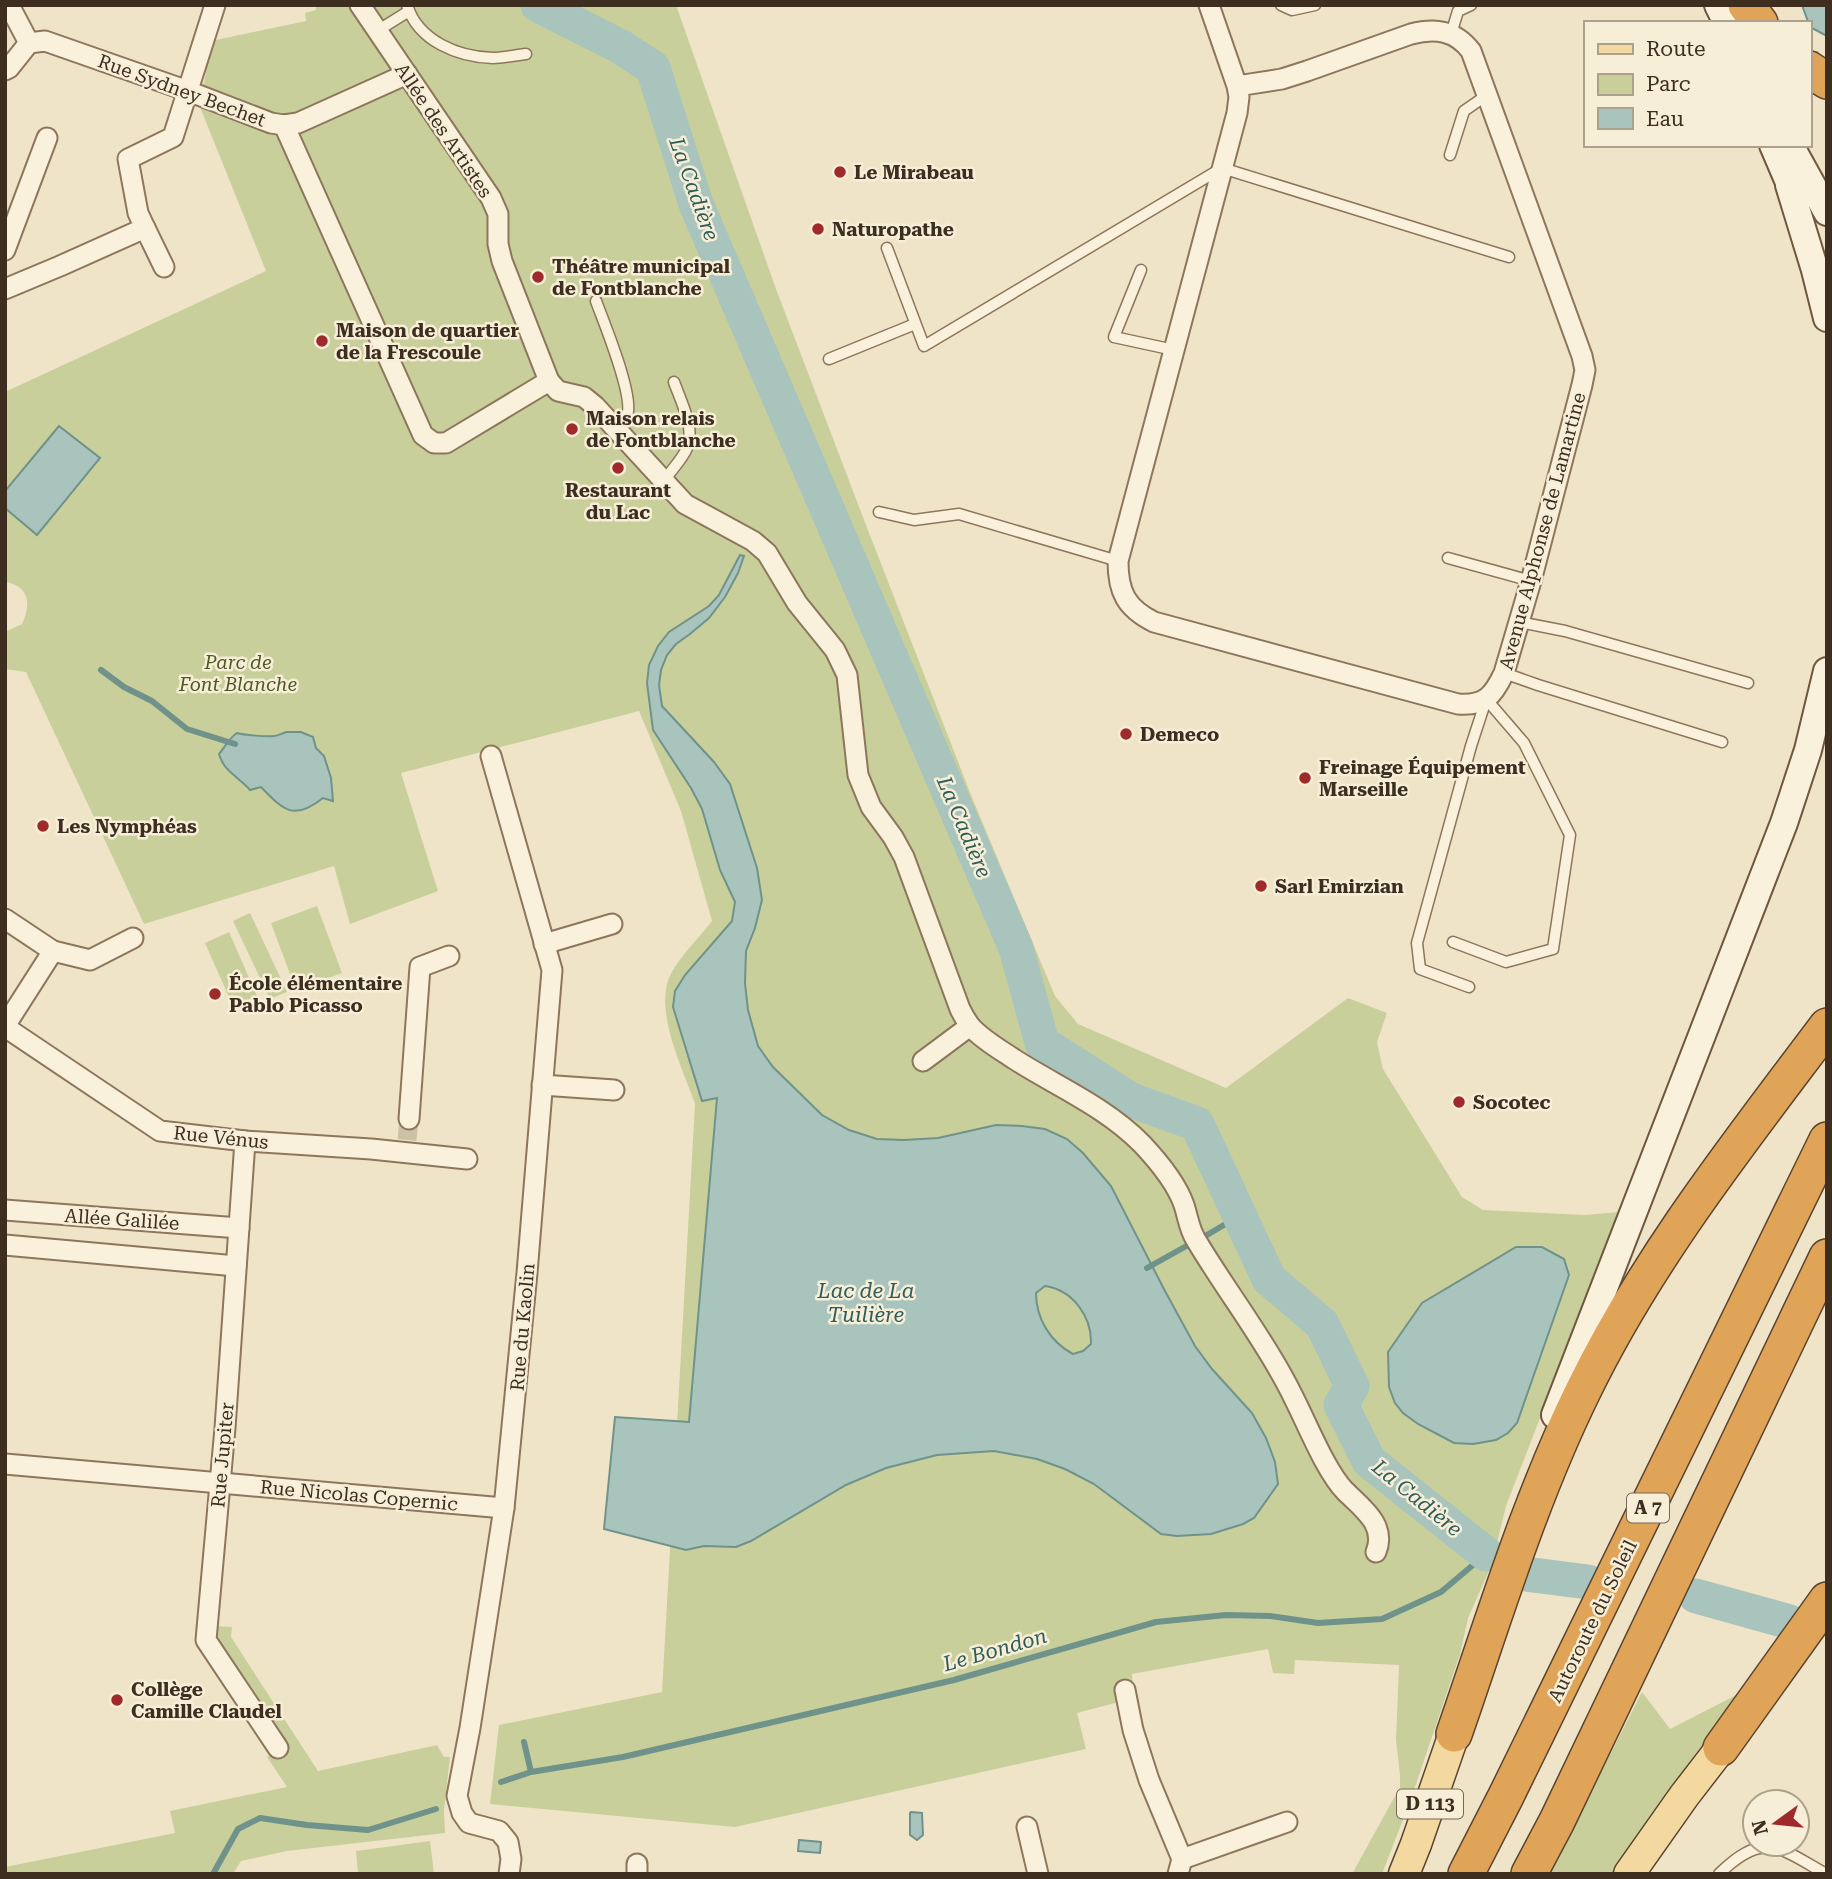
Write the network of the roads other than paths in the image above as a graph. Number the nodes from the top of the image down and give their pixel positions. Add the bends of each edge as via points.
1 (9, 5) edge
2 (215, 5) edge
3 (360, 5) edge
4 (1209, 5) edge
5 (1281, 5) edge
6 (1315, 5) edge
7 (1471, 5) edge
8 (1717, 5) edge
9 (1746, 5) edge
10 (408, 8) edge
11 (1457, 8) edge
12 (1724, 21) edge
13 (1758, 21) edge
14 (377, 31) junction
15 (1451, 34) junction
16 (29, 43) junction
17 (526, 54) dead end
18 (5, 70) edge
19 (1811, 70) edge
20 (407, 74) junction
21 (1827, 81) edge
22 (1237, 86) junction
23 (188, 91) junction
24 (1487, 95) junction
25 (284, 125) junction
26 (47, 138) dead end
27 (1774, 147) edge
28 (1791, 147) edge
29 (1450, 155) dead end
30 (1222, 169) junction
31 (1789, 185) junction
32 (1827, 212) edge
33 (145, 228) junction
34 (887, 248) dead end
35 (5, 250) edge
36 (1509, 257) dead end
37 (1827, 261) edge
38 (163, 267) dead end
39 (1141, 270) dead end
40 (5, 289) edge
41 (596, 301) dead end
42 (1827, 318) edge
43 (915, 324) junction
44 (1174, 350) junction
45 (829, 359) dead end
46 (549, 381) junction
47 (674, 382) dead end
48 (616, 429) junction
49 (664, 481) junction
50 (879, 512) dead end
51 (1447, 558) dead end
52 (1118, 561) junction
53 (1531, 581) junction
54 (1519, 622) junction
55 (1827, 671) edge
56 (1504, 673) junction
57 (1748, 683) dead end
58 (1487, 700) junction
59 (1722, 742) dead end
60 (491, 756) dead end
61 (5, 919) edge
62 (612, 925) dead end
63 (133, 938) dead end
64 (1453, 942) dead end
65 (544, 943) junction
66 (53, 951) junction
67 (449, 956) dead end
68 (1469, 987) dead end
69 (5, 1026) edge
70 (970, 1026) junction
71 (1827, 1026) edge
72 (923, 1061) dead end
73 (542, 1085) junction
74 (614, 1090) dead end
75 (409, 1118) tunnel mouth
76 (1827, 1140) edge
77 (245, 1141) junction
78 (467, 1159) dead end
79 (5, 1210) edge
80 (239, 1228) junction
81 (5, 1245) edge
82 (1827, 1257) edge
83 (236, 1266) junction
84 (5, 1464) edge
85 (220, 1482) junction
86 (504, 1508) junction
87 (1376, 1552) dead end
88 (1506, 1571) junction
89 (1827, 1600) edge
90 (1827, 1622) edge
91 (1125, 1690) dead end
92 (1454, 1734) joint
93 (278, 1748) dead end
94 (1721, 1748) junction
95 (1287, 1822) dead end
96 (1027, 1827) dead end
97 (1180, 1866) edge
98 (509, 1874) edge
99 (1038, 1874) edge
100 (1404, 1874) edge
101 (1466, 1874) edge
102 (1529, 1874) edge
103 (1629, 1874) edge
104 (1719, 1874) edge
105 (1826, 1874) edge

1 - 16 street
2 - 23 street
3 - 14 street, Allée des Artistes
4 - 22 street
5 - 6 lane via 1292,10
7 - 11 lane
8 - 12 main road
9 - 13 highway
10 - 14 lane
10 - 17 lane via 422,32 446,48 495,58
11 - 15 lane
14 - 20 street, Allée des Artistes
15 - 22 street via 1410,34 1307,72
15 - 24 street, Avenue Alphonse de Lamartine via 1471,51
16 - 18 street
16 - 23 street, Rue Sydney Bechet via 45,41
19 - 21 highway
20 - 25 street, Rue Sydney Bechet
20 - 46 street, Allée des Artistes via 498,214 502,261
22 - 30 street via 1237,113
23 - 25 street, Rue Sydney Bechet
23 - 33 street via 173,136 128,159
24 - 29 lane via 1464,111
24 - 53 street, Avenue Alphonse de Lamartine via 1585,370
25 - 46 street via 423,435 434,443 446,443
26 - 35 street
27 - 31 main road
28 - 32 main road
30 - 36 lane
30 - 43 lane via 923,346
30 - 44 street
31 - 37 main road
31 - 42 main road
33 - 38 street
33 - 40 street
34 - 43 lane
39 - 44 lane via 1114,337
41 - 48 lane via 628,400 627,416
43 - 45 lane
44 - 52 street
46 - 48 street via 558,391 584,397
47 - 49 lane via 690,439
48 - 49 street
49 - 70 street via 685,504 767,553 797,603 835,650 847,675 858,775 871,807 904,857
50 - 52 lane via 914,520 959,514
51 - 53 lane
52 - 58 street via 1125,598 1139,615 1154,622 1458,704
53 - 54 street, Avenue Alphonse de Lamartine
54 - 56 street, Avenue Alphonse de Lamartine
54 - 57 lane
55 - 88 main road via 1784,823 1552,1424 1516,1521
56 - 58 street, Avenue Alphonse de Lamartine
56 - 59 lane
58 - 64 lane via 1524,743 1570,835 1553,949 1506,962
58 - 68 lane via 1417,943 1420,969
60 - 65 street, Rue du Kaolin
61 - 66 street
62 - 65 street
63 - 66 street via 90,960
65 - 73 street, Rue du Kaolin via 552,970
66 - 69 street
67 - 75 street via 420,967
69 - 77 street, Rue Vénus via 160,1131
70 - 72 street
70 - 87 street via 1118,1123 1160,1165 1184,1203 1195,1237 1284,1379 1325,1462 1343,1489 1376,1523
71 - 88 highway via 1704,1191 1613,1332 1565,1430
73 - 74 street
73 - 86 street, Rue du Kaolin
76 - 101 highway, Autoroute du Soleil / A 7
77 - 78 street, Rue Vénus via 407,1146
77 - 80 street, Rue Jupiter
79 - 80 street, Allée Galilée
80 - 83 street, Rue Jupiter
81 - 83 street, Allée Galilée
82 - 102 highway, A 7
83 - 85 street, Rue Jupiter
84 - 85 street, Rue Nicolas Copernic
85 - 86 street, Rue Nicolas Copernic
85 - 93 street, Rue Jupiter via 206,1640
86 - 98 street, Rue du Kaolin via 459,1805 469,1822 499,1831 508,1842
88 - 92 highway
89 - 94 highway
90 - 94 main road
91 - 97 street via 1133,1730
92 - 100 main road, D 113
94 - 103 main road
95 - 97 street
96 - 99 street
104 - 105 lane via 1752,1849 1766,1846 1779,1847

